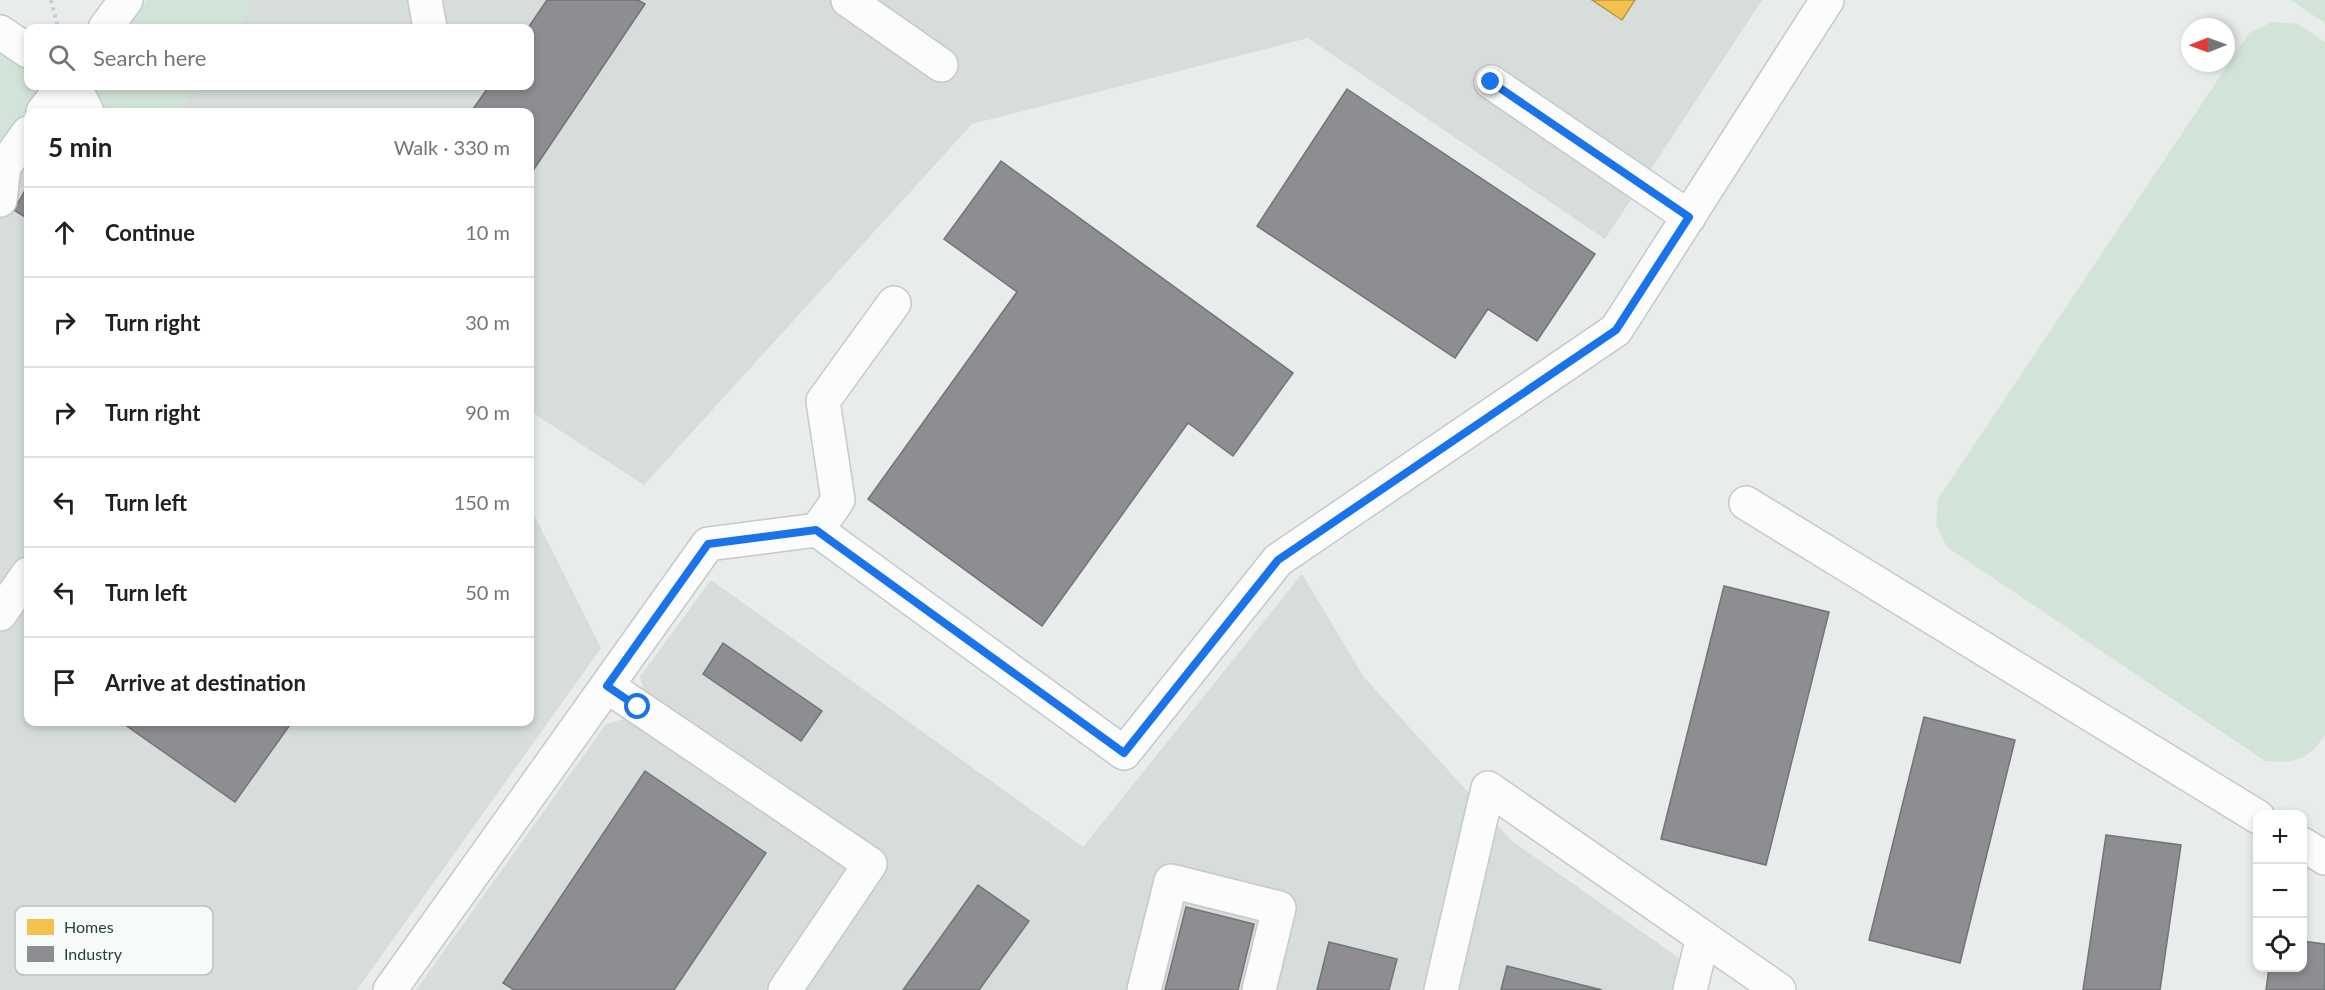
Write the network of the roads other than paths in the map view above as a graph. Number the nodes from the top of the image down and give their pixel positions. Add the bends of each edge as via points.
1 (126, 0) edge
2 (425, 0) edge
3 (848, 0) edge
4 (1827, 0) edge
5 (108, 24) edge
6 (429, 24) edge
7 (0, 32) edge
8 (24, 48) edge
9 (940, 65) dead end
10 (1491, 82) dead end
11 (60, 90) edge
12 (76, 90) edge
13 (46, 108) edge
14 (85, 108) edge
15 (24, 139) edge
16 (2, 169) edge
17 (0, 200) edge
18 (1689, 217) junction
19 (894, 303) dead end
20 (1746, 503) dead end
21 (816, 530) junction
22 (24, 580) edge
23 (0, 614) edge
24 (607, 686) junction
25 (2253, 814) edge
26 (2307, 847) edge
27 (2325, 858) edge
28 (1703, 937) junction
29 (390, 990) edge
30 (785, 990) edge
31 (1144, 990) edge
32 (1259, 990) edge
33 (1441, 990) edge
34 (1689, 990) edge
35 (1779, 990) edge

1 - 5 street
2 - 6 street
3 - 9 street
4 - 18 street
7 - 8 street
10 - 18 street
11 - 13 street
12 - 14 street
15 - 16 street
16 - 17 street
18 - 21 street via 1616,330 1278,560 1124,753
19 - 21 street via 823,401 838,500
20 - 25 street
21 - 24 street via 708,544
22 - 23 street
24 - 29 street
24 - 30 street via 870,864
26 - 27 street
28 - 33 street via 1488,788
28 - 34 street
28 - 35 street
31 - 32 street via 1171,881 1279,908

